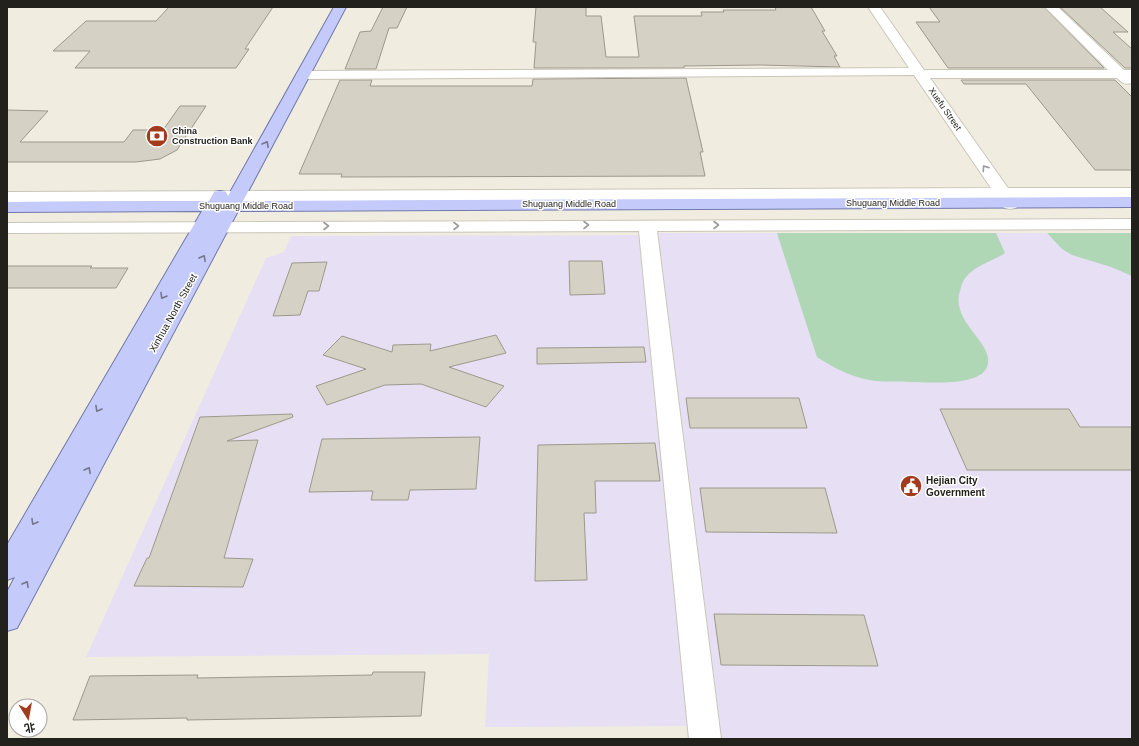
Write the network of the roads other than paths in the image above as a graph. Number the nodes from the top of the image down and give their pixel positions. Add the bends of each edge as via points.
1 (328, 7) edge
2 (340, 7) edge
3 (865, 7) edge
4 (874, 7) edge
5 (1051, 7) edge
6 (915, 73) junction
7 (1126, 74) edge
8 (303, 75) junction
9 (1132, 85) edge
10 (1132, 193) edge
11 (7, 197) edge
12 (1002, 202) junction
13 (1132, 202) edge
14 (7, 207) edge
15 (220, 211) junction
16 (1132, 211) edge
17 (7, 216) edge
18 (1132, 224) edge
19 (647, 225) junction
20 (7, 228) edge
21 (7, 569) edge
22 (7, 619) edge
23 (705, 739) edge

1 - 15 main road, Xinhua North Street
2 - 8 main road, Xinhua North Street
3 - 6 street, Xuefu Street
4 - 6 street, Xuefu Street
5 - 7 street
6 - 7 street
6 - 8 street
6 - 12 street, Xuefu Street
7 - 9 street
15 -> 8 main road, Xinhua North Street
10 - 12 street
11 - 15 street
12 - 13 main road, Shuguang Middle Road
12 - 15 main road, Shuguang Middle Road
12 - 16 main road, Shuguang Middle Road
14 - 15 main road, Shuguang Middle Road
15 - 17 main road, Shuguang Middle Road
15 -> 19 street
15 - 20 street
15 -> 21 main road, Xinhua North Street
22 -> 15 main road, Xinhua North Street
19 -> 18 street
19 - 23 street

